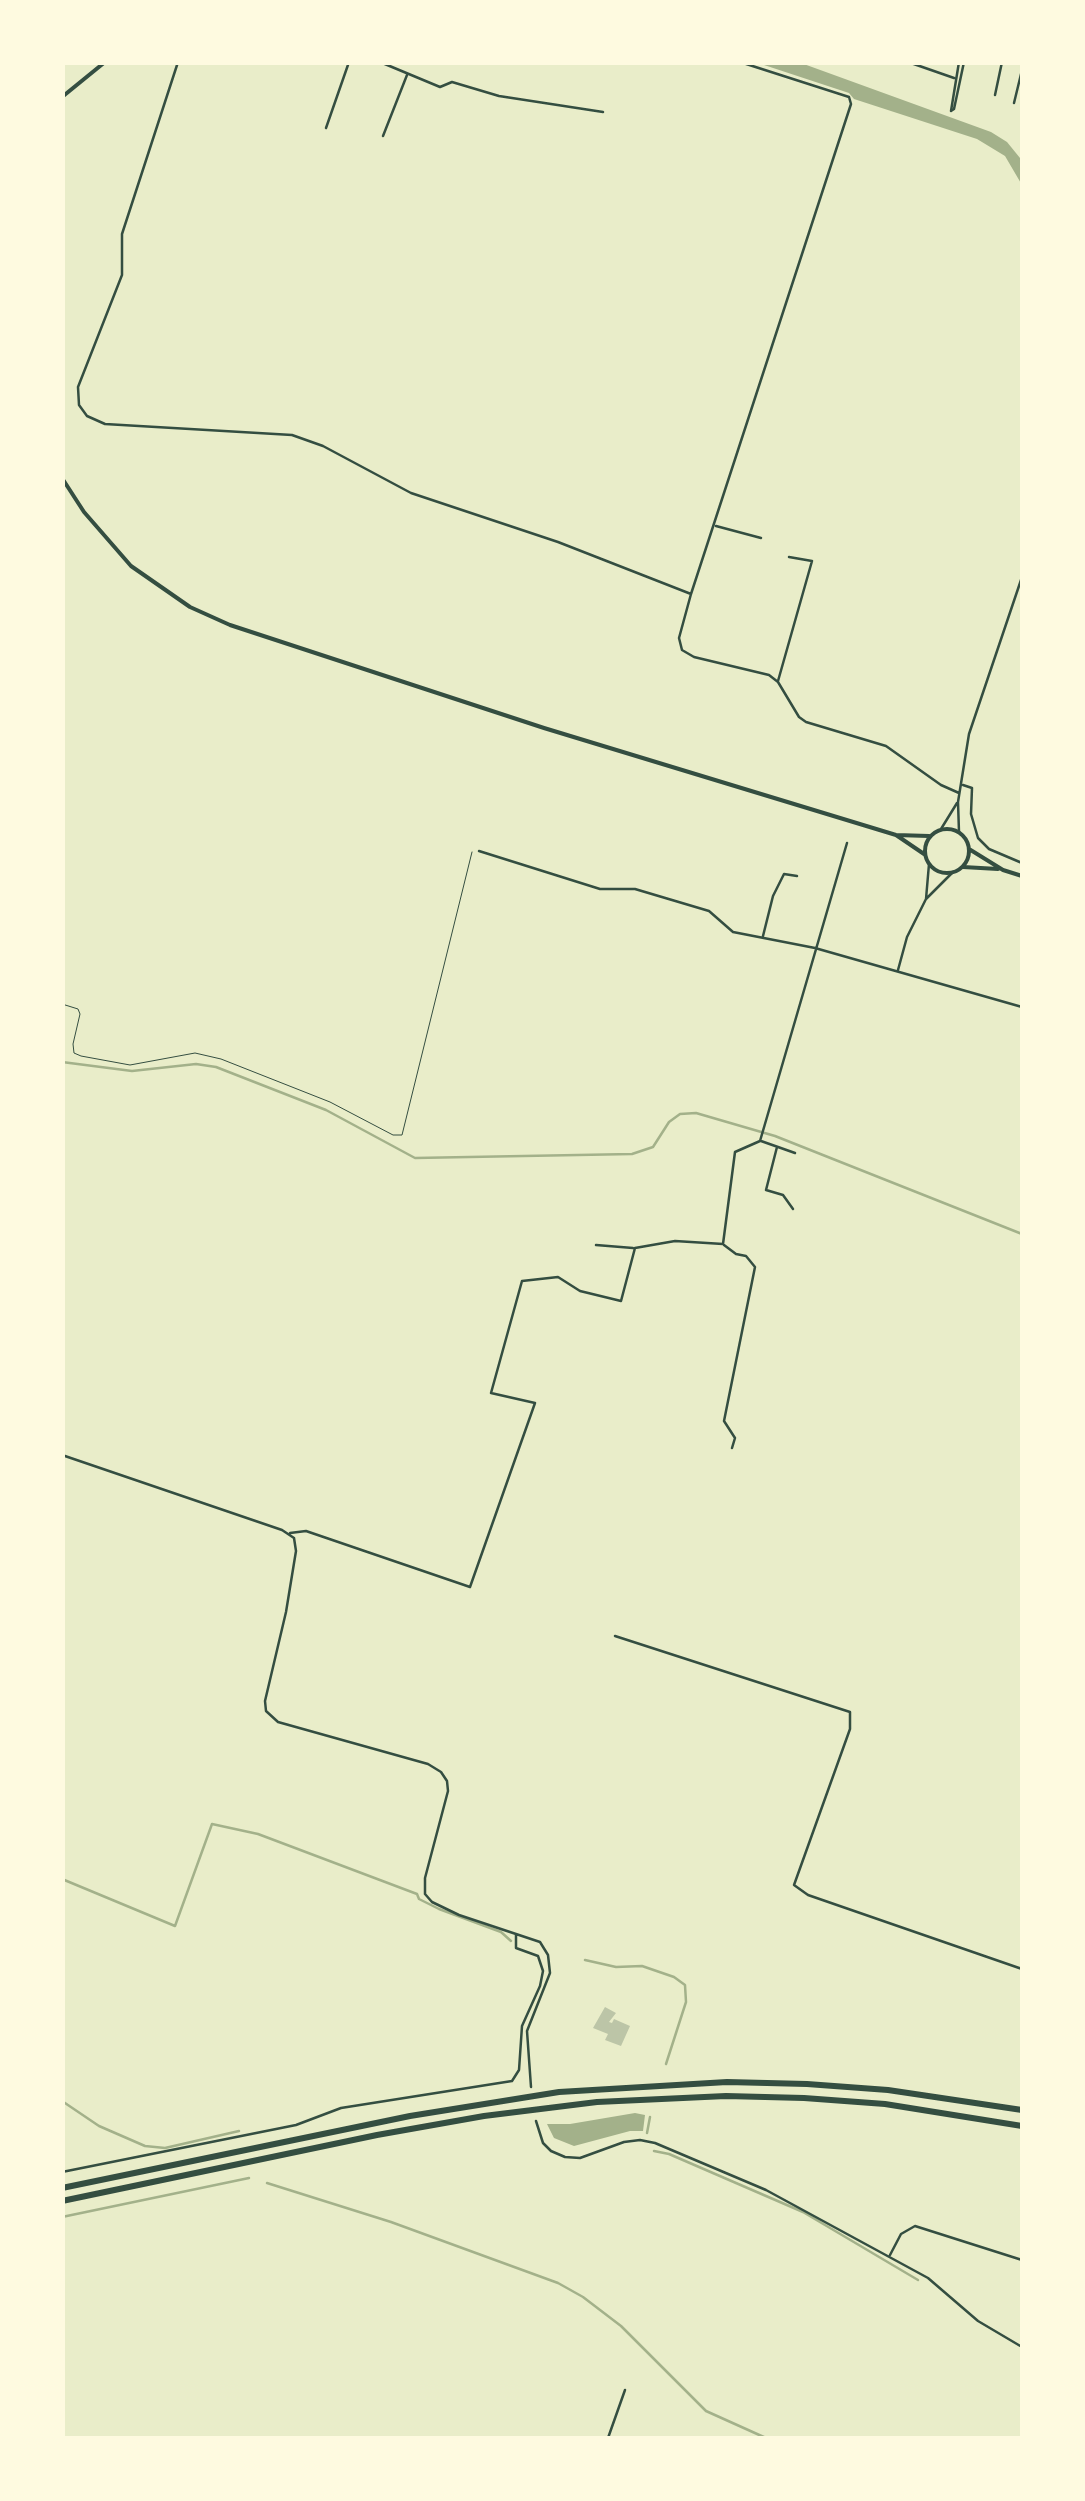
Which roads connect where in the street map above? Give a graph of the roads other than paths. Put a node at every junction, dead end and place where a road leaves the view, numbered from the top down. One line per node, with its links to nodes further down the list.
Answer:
1 (104, 62): 13 (main road)
2 (178, 62): 23 (street)
3 (349, 62): 16 (street)
4 (380, 62): 10 (street)
5 (740, 62): 19 (street)
6 (908, 62): 11 (street)
7 (961, 62): 11 (street); 11 (street)
8 (1002, 62): 12 (street)
9 (1022, 70): 14 (street)
10 (407, 74): 15 (street); 17 (street)
11 (955, 78)
12 (995, 95)
13 (62, 97)
14 (1014, 103)
15 (603, 112)
16 (326, 128)
17 (383, 136)
18 (62, 478): 30 (main road)
19 (714, 526): 20 (street); 23 (street)
20 (761, 538)
21 (789, 557): 24 (street)
22 (1022, 577): 25 (street)
23 (692, 594): 24 (street)
24 (778, 682): 26 (street)
25 (960, 784): 26 (street); 36 (street)
26 (959, 794): 27 (street)
27 (958, 802): 28 (street); 29 (street)
28 (942, 828): 29 (main road); 31 (main road)
29 (959, 832): 33 (main road)
30 (896, 834): 31 (main road); 35 (main road)
31 (929, 836): 35 (main road)
32 (847, 843): 45 (street)
33 (969, 849): 38 (main road); 39 (main road)
34 (479, 852): 44 (street)
35 (924, 854): 37 (main road)
36 (1022, 863)
37 (929, 864): 40 (main road); 43 (street)
38 (962, 867): 39 (main road); 40 (main road)
39 (1003, 870): 42 (main road)
40 (952, 872): 43 (street)
41 (797, 876): 44 (street)
42 (1022, 876)
43 (926, 899): 46 (street)
44 (762, 937): 45 (street)
45 (815, 948): 46 (street); 48 (street)
46 (897, 972): 47 (street)
47 (1022, 1007)
48 (760, 1139): 49 (street); 52 (street)
49 (777, 1148): 50 (street); 51 (street)
50 (795, 1153)
51 (794, 1208)
52 (723, 1244): 54 (street); 55 (street)
53 (596, 1246): 54 (street)
54 (635, 1248): 57 (street)
55 (732, 1448)
56 (62, 1455): 57 (street)
57 (290, 1533): 59 (street)
58 (615, 1636): 60 (street)
59 (516, 1934): 61 (street); 65 (street)
60 (1022, 1969)
61 (531, 2087)
62 (1022, 2110): 66 (highway)
63 (536, 2121): 68 (street)
64 (1022, 2126): 67 (highway)
65 (62, 2172)
66 (62, 2188)
67 (62, 2201)
68 (888, 2258): 69 (street); 70 (street)
69 (1022, 2260)
70 (1022, 2346)
71 (625, 2390): 72 (street)
72 (608, 2438)

